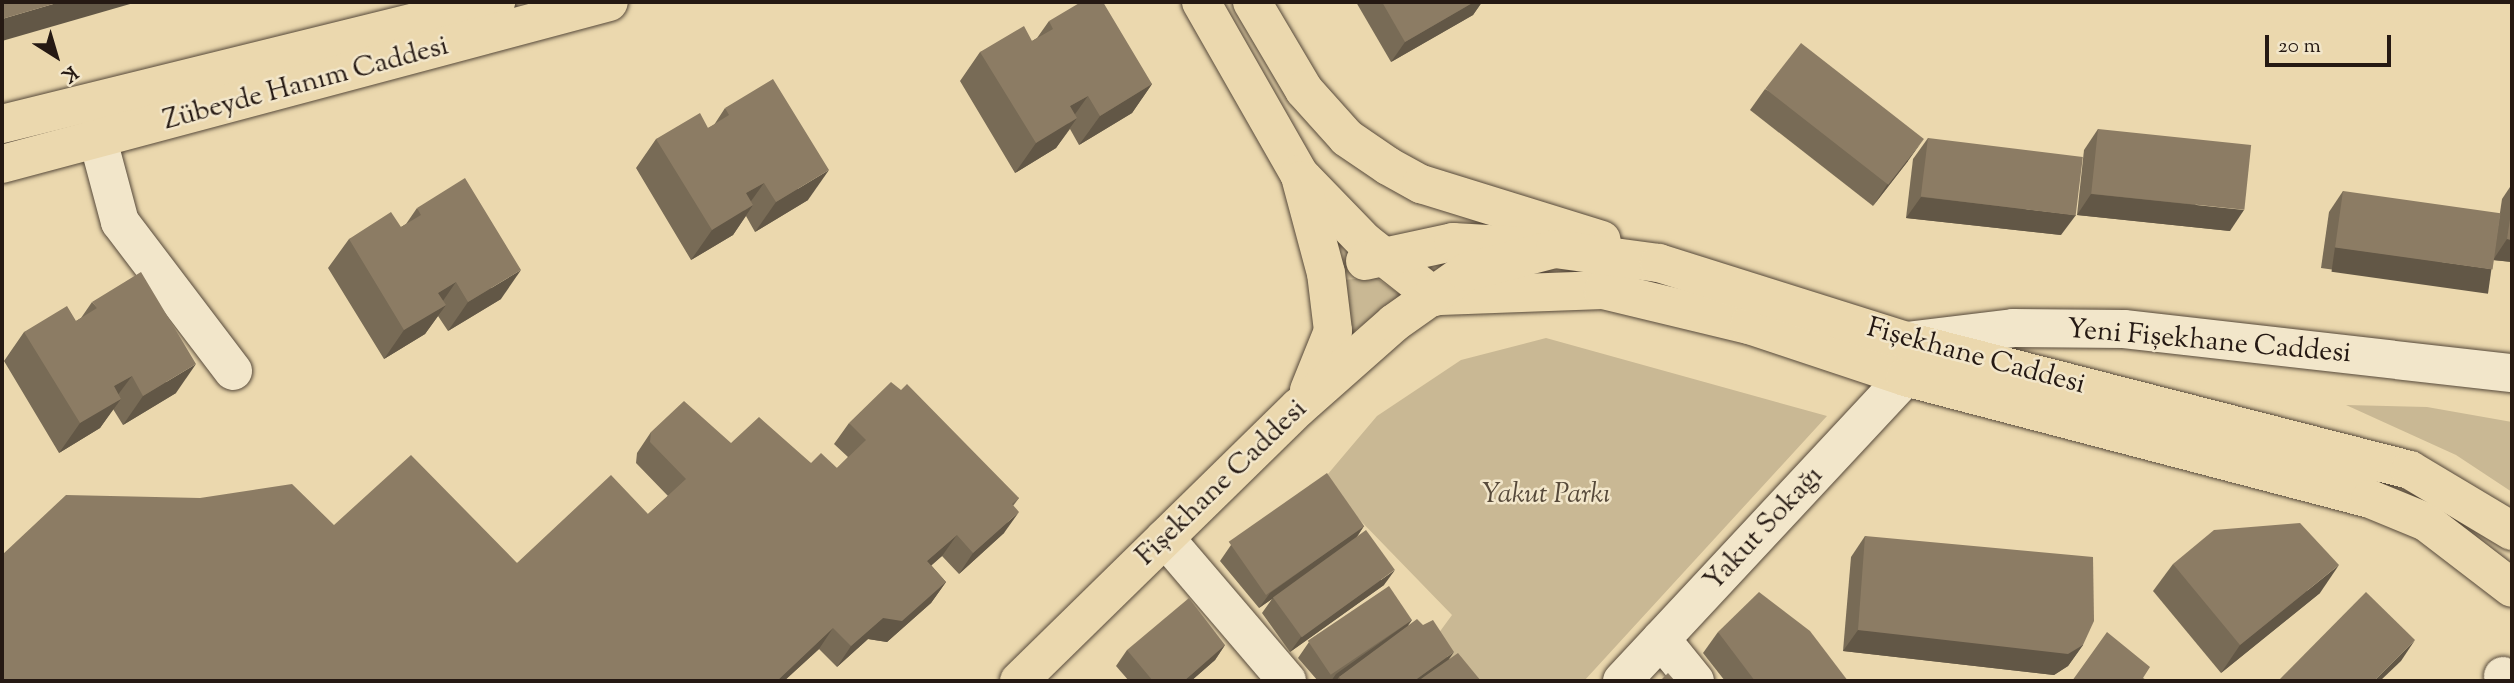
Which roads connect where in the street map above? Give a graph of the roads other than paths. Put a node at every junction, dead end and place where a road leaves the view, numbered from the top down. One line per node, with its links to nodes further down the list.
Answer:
1 (496, 2): 5 (main road, Zübeyde Hanım Caddesi)
2 (609, 2): 6 (main road, Zübeyde Hanım Caddesi)
3 (1201, 2): 8 (main road)
4 (1252, 2): 11 (main road)
5 (2, 124)
6 (98, 140): 7 (main road, Zübeyde Hanım Caddesi); 15 (street)
7 (2, 164)
8 (1299, 174): 10 (main road); 12 (main road)
9 (1555, 249): 10 (main road); 11 (main road, Fişekhane Caddesi); 13 (main road, Fişekhane Caddesi)
10 (1381, 257): 12 (main road); 13 (main road)
11 (1659, 263): 14 (main road, Fişekhane Caddesi)
12 (1326, 273): 17 (main road)
13 (1435, 297): 14 (main road, Fişekhane Caddesi); 17 (main road, Fişekhane Caddesi)
14 (1906, 359): 16 (street, Yeni Fişekhane Caddesi); 18 (main road, Fişekhane Caddesi); 20 (main road, Fişekhane Caddesi); 21 (street, Yakut Sokağı)
15 (233, 371)
16 (2512, 373)
17 (1298, 408): 19 (main road, Fişekhane Caddesi)
18 (2512, 531)
19 (1165, 538): 22 (main road, Fişekhane Caddesi); 23 (street)
20 (2512, 588)
21 (1661, 639): 24 (street, Yakut Sokağı); 25 (street)
22 (1019, 681)
23 (1287, 681)
24 (1622, 681)
25 (1695, 681)

